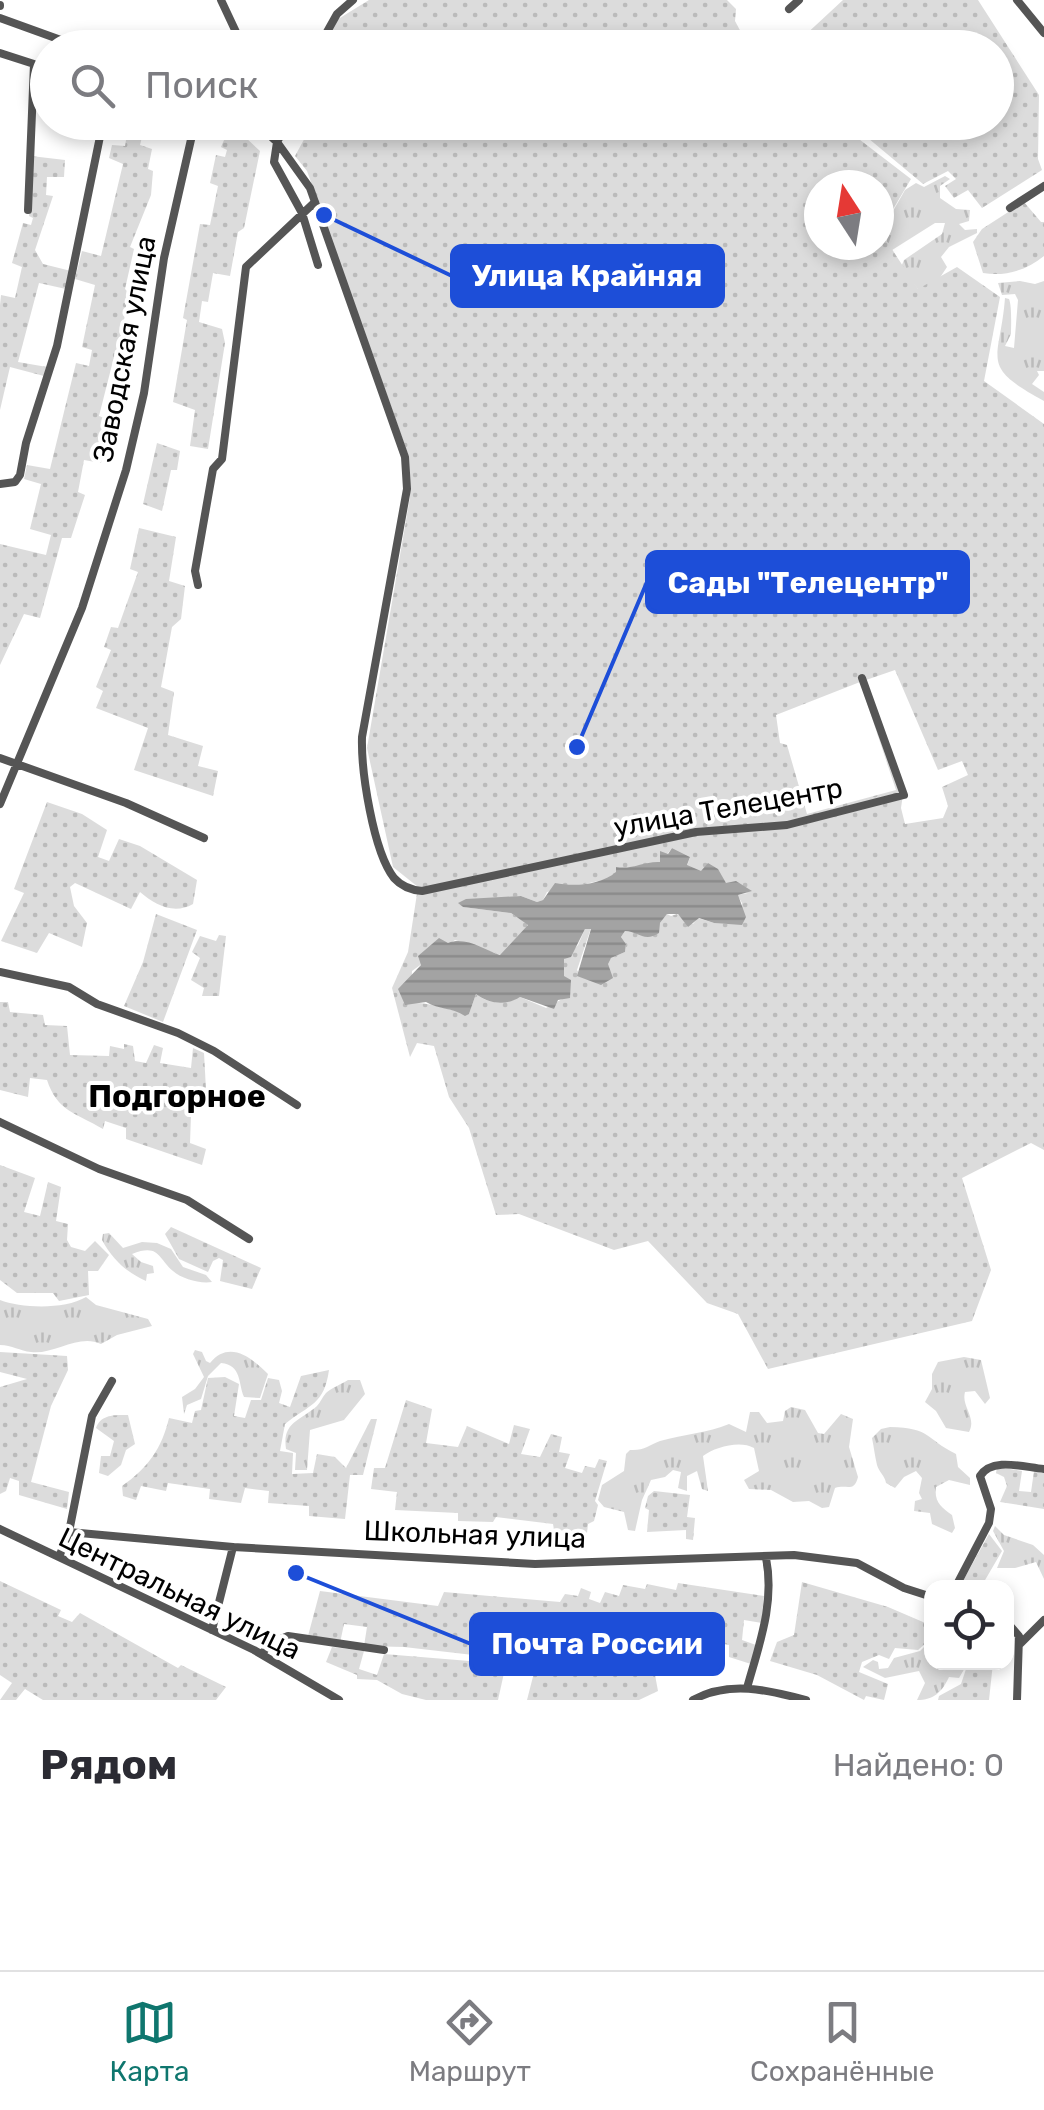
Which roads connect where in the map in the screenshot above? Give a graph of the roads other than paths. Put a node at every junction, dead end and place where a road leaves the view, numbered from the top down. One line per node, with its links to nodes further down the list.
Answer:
1 (221, 0): 8 (street)
2 (354, 0): 9 (street)
3 (799, 0): 5 (street)
4 (1017, 0): 10 (street)
5 (789, 9)
6 (0, 18): 7 (street)
7 (34, 30)
8 (235, 30)
9 (328, 30)
10 (1044, 33)
11 (0, 54): 12 (street)
12 (30, 63)
13 (31, 140): 20 (street)
14 (99, 140): 23 (street)
15 (191, 140): 27 (street, Заводская улица)
16 (276, 142): 18 (street); 21 (street)
17 (1044, 186): 19 (street)
18 (316, 202): 21 (street); 25 (street, улица Телецентр)
19 (1010, 208)
20 (28, 210)
21 (302, 213): 22 (street); 24 (street)
22 (318, 265)
23 (0, 484)
24 (198, 586)
25 (862, 678)
26 (0, 758): 27 (street)
27 (15, 764): 28 (street, Заводская улица); 29 (street)
28 (0, 804)
29 (204, 838)
30 (0, 972): 31 (street)
31 (297, 1105)
32 (0, 1122): 33 (street)
33 (249, 1239)
34 (112, 1381): 37 (street)
35 (1044, 1469): 41 (street)
36 (0, 1529): 39 (street, Центральная улица)
37 (69, 1532): 38 (street, Школьная улица); 39 (street)
38 (233, 1547): 40 (street, Школьная улица); 44 (street)
39 (59, 1558): 44 (street, Центральная улица)
40 (766, 1558): 42 (street, Школьная улица); 49 (street)
41 (959, 1580)
42 (924, 1594)
43 (1044, 1620): 46 (street)
44 (212, 1630): 48 (street, Центральная улица)
45 (1014, 1634): 46 (street)
46 (1019, 1641): 53 (street)
47 (384, 1650): 48 (street)
48 (262, 1654): 50 (street, Центральная улица)
49 (748, 1688): 51 (street); 52 (street)
50 (339, 1700)
51 (693, 1700)
52 (806, 1700)
53 (1017, 1700)

